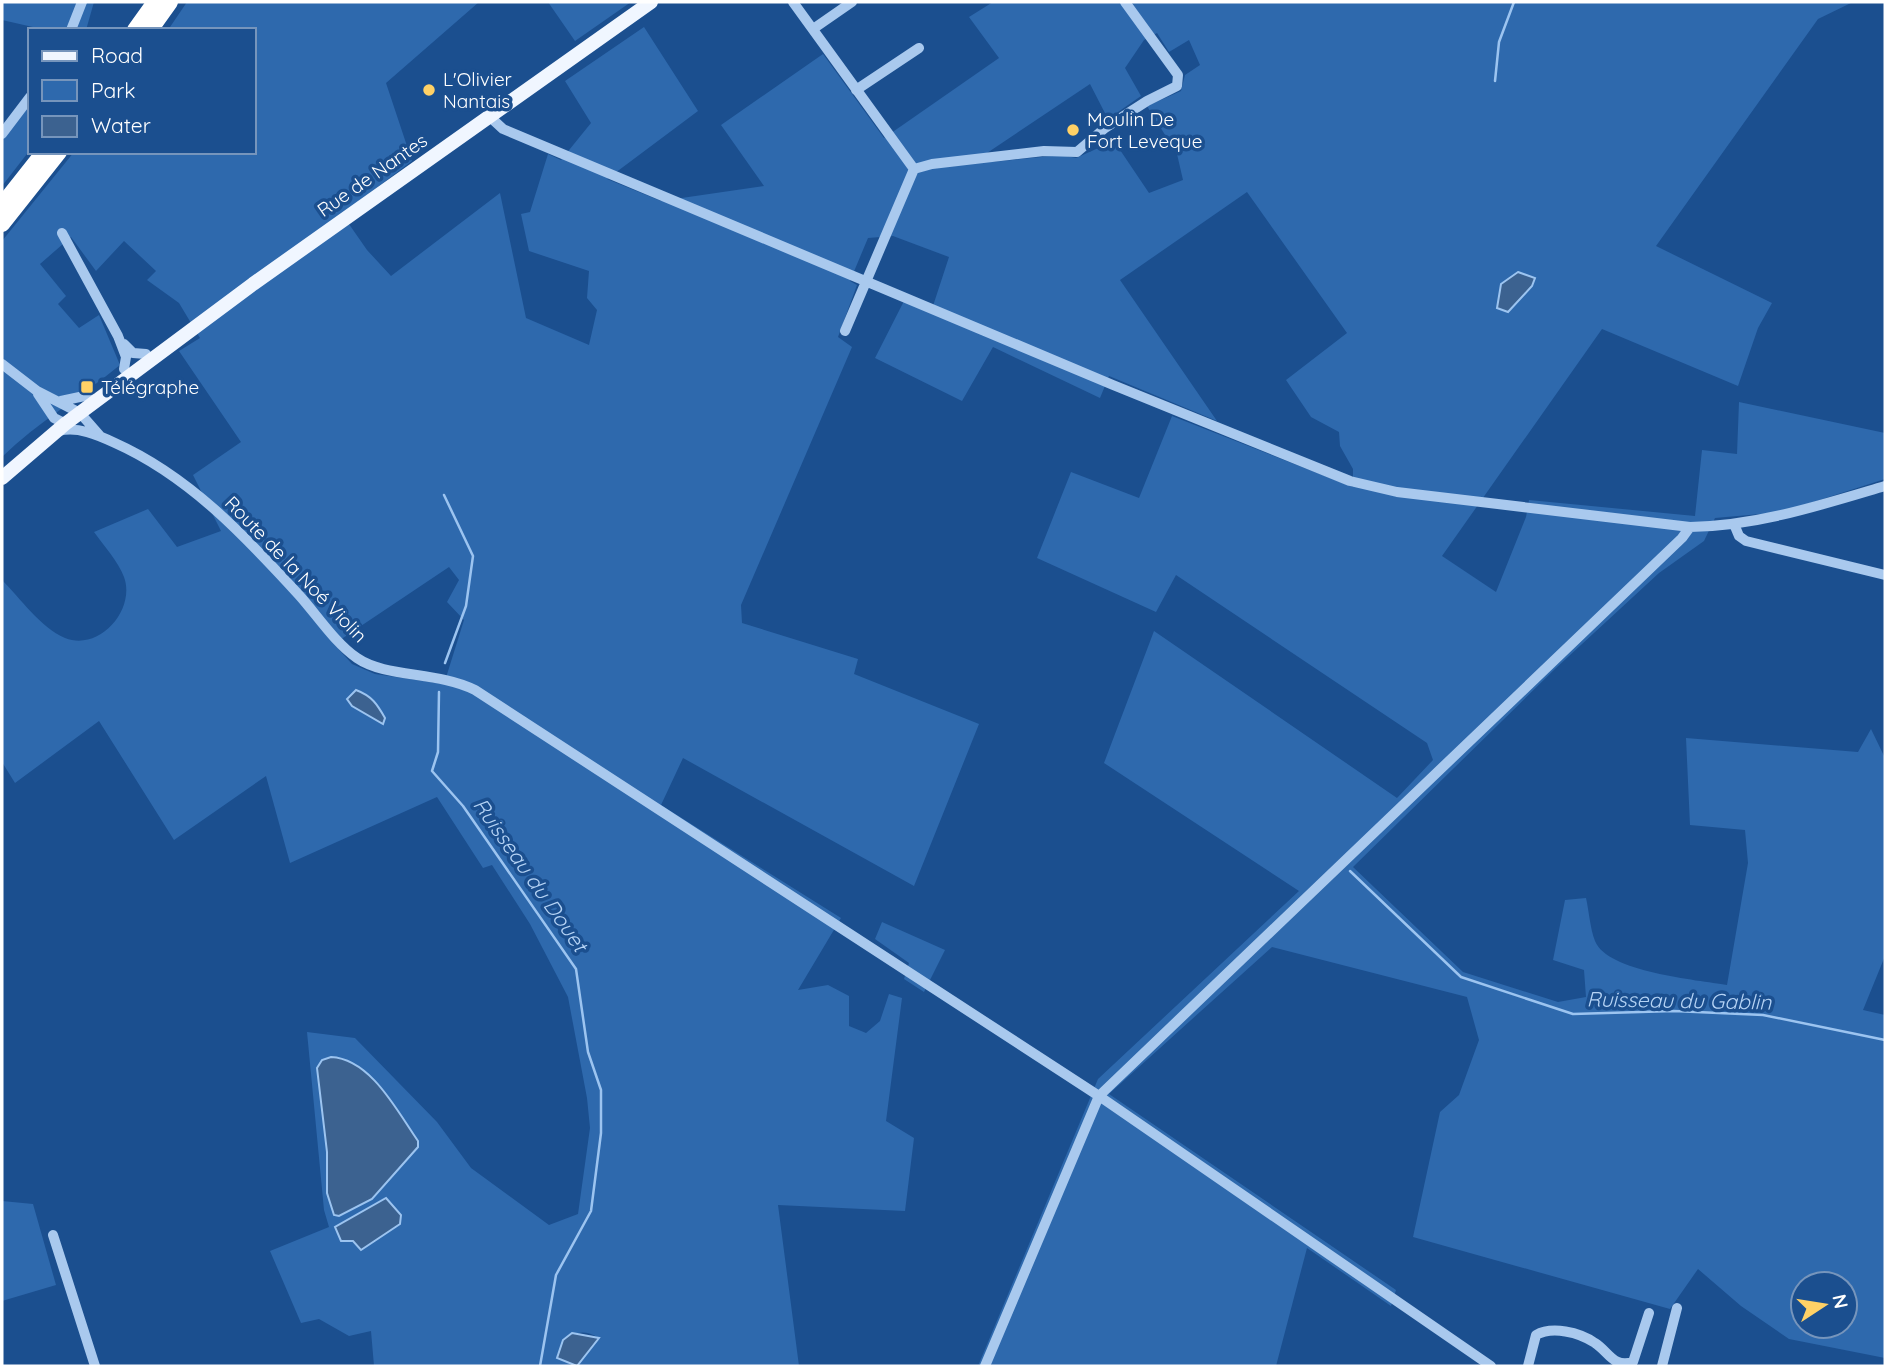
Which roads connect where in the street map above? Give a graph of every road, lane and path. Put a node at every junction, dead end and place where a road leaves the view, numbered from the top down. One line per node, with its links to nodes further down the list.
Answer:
1 (82, 2): 8 (street)
2 (155, 2): 9 (highway)
3 (170, 2): 10 (highway)
4 (651, 2): 15 (main road, Rue de Nantes)
5 (793, 2): 11 (street)
6 (852, 2): 11 (street)
7 (1125, 2): 19 (street)
8 (72, 28)
9 (136, 28)
10 (151, 28)
11 (813, 29): 13 (street)
12 (919, 48): 13 (street)
13 (856, 90): 19 (street)
14 (28, 99): 16 (street)
15 (489, 116): 23 (street); 25 (main road, Rue de Nantes)
16 (3, 129)
17 (42, 154): 20 (highway)
18 (57, 154): 21 (highway)
19 (914, 169): 23 (street)
20 (2, 205)
21 (2, 224)
22 (62, 233): 25 (street)
23 (866, 282): 24 (street); 35 (street)
24 (845, 331)
25 (133, 361): 27 (main road, Rue de Nantes); 27 (main road, Rue de Nantes); 29 (main road)
26 (2, 364): 28 (street)
27 (94, 399): 28 (street); 29 (main road, Rue de Nantes); 30 (street)
28 (48, 401): 29 (street); 29 (street)
29 (64, 419): 30 (street); 30 (street, Route de la Noé Violin); 31 (main road); 32 (main road, Rue de Nantes)
30 (89, 429): 37 (street, Route de la Noé Violin)
31 (2, 468)
32 (2, 478)
33 (1885, 486): 34 (street)
34 (1734, 524): 35 (street); 36 (street)
35 (1690, 527): 37 (street)
36 (1885, 575)
37 (1099, 1096): 42 (street); 43 (street, Route de la Noé Violin)
38 (53, 1236): 41 (street)
39 (1677, 1308): 45 (street)
40 (1649, 1313): 44 (street)
41 (95, 1366)
42 (985, 1366)
43 (1491, 1366)
44 (1528, 1366)
45 (1662, 1366)

